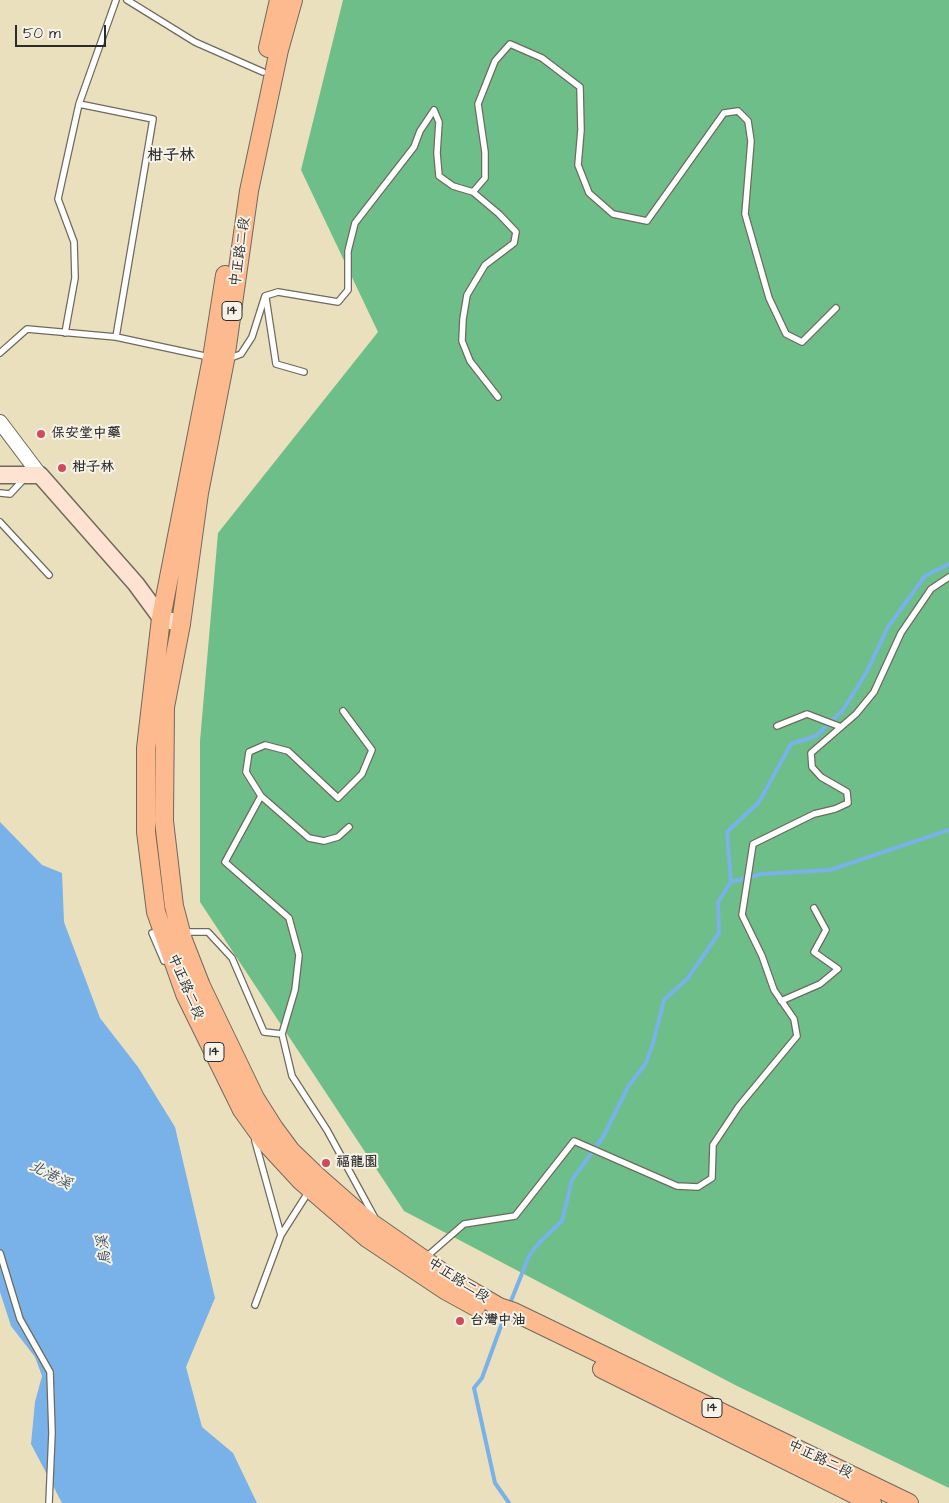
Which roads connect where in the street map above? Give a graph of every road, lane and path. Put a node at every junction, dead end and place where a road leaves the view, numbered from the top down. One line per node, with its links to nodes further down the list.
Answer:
1 (116, 0): 6 (lane)
2 (127, 0): 5 (lane)
3 (278, 0): 5 (main road, 中正路二段 / 14)
4 (293, 0): 13 (main road, 中正路二段 / 14)
5 (263, 72): 13 (main road, 中正路二段 / 14)
6 (79, 104): 10 (lane); 11 (lane)
7 (473, 192): 8 (lane); 9 (lane); 15 (lane)
8 (265, 296): 13 (lane); 14 (lane)
9 (836, 308)
10 (65, 333): 11 (lane); 12 (lane)
11 (116, 337): 13 (lane)
12 (0, 353)
13 (218, 359): 23 (main road, 中正路二段 / 14); 24 (main road, 中正路二段 / 14)
14 (304, 372)
15 (498, 397)
16 (0, 422): 18 (street)
17 (0, 475): 18 (main road)
18 (34, 475): 19 (lane); 23 (main road)
19 (0, 493)
20 (0, 522): 21 (lane)
21 (49, 574)
22 (949, 577): 27 (lane)
23 (161, 618): 24 (main road); 32 (main road, 中正路二段 / 14)
24 (181, 624): 31 (main road, 中正路二段 / 14)
25 (343, 711): 28 (lane)
26 (777, 726): 27 (lane)
27 (839, 727): 33 (lane)
28 (261, 796): 29 (lane); 34 (lane)
29 (349, 827)
30 (814, 908): 33 (lane)
31 (181, 932): 34 (lane); 36 (main road, 中正路二段 / 14)
32 (163, 933): 35 (main road, 中正路二段 / 14); 37 (lane)
33 (781, 1001): 39 (lane)
34 (282, 1034): 36 (lane)
35 (310, 1189): 37 (lane); 41 (main road, 中正路二段 / 14)
36 (382, 1230): 39 (main road, 中正路二段 / 14)
37 (281, 1235): 40 (lane)
38 (0, 1253): 42 (lane)
39 (423, 1259): 41 (main road, 中正路二段 / 14)
40 (255, 1305)
41 (505, 1315): 43 (main road, 中正路二段 / 14); 44 (main road, 中正路二段 / 14)
42 (49, 1503)
43 (872, 1503)
44 (909, 1503)

